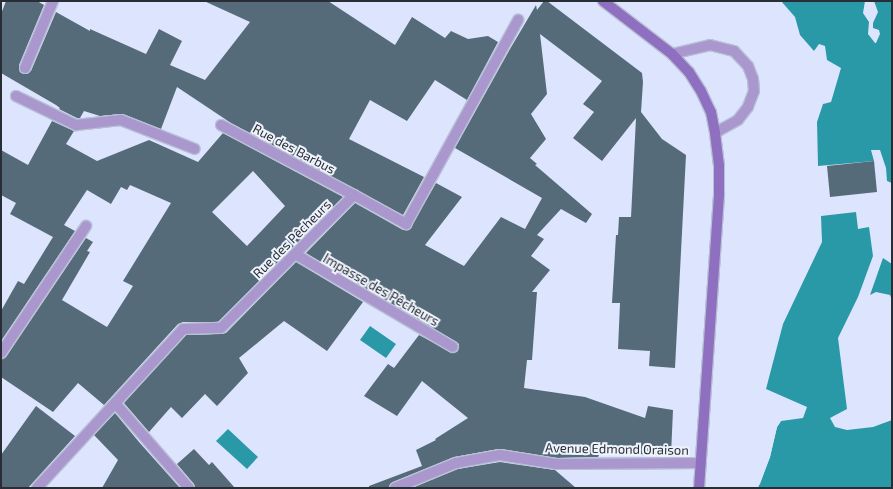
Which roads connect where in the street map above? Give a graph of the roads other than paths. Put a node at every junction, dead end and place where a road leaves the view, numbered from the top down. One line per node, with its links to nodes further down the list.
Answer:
1 (53, 1): 5 (street)
2 (603, 1): 4 (main road)
3 (518, 20): 10 (street)
4 (672, 54): 8 (main road); 8 (street)
5 (24, 68)
6 (16, 96): 9 (street)
7 (221, 125): 10 (street, Rue des Barbus)
8 (715, 133): 16 (main road)
9 (195, 150)
10 (354, 195): 12 (street, Rue des Pêcheurs)
11 (86, 226): 14 (street)
12 (295, 254): 13 (street, Impasse des Pêcheurs); 15 (street, Rue des Pêcheurs)
13 (453, 347)
14 (1, 353)
15 (115, 403): 17 (street, Rue des Pêcheurs); 18 (street)
16 (701, 463): 19 (street, Avenue Edmond Oraison); 20 (main road)
17 (37, 488)
18 (189, 488)
19 (395, 488)
20 (699, 488)

